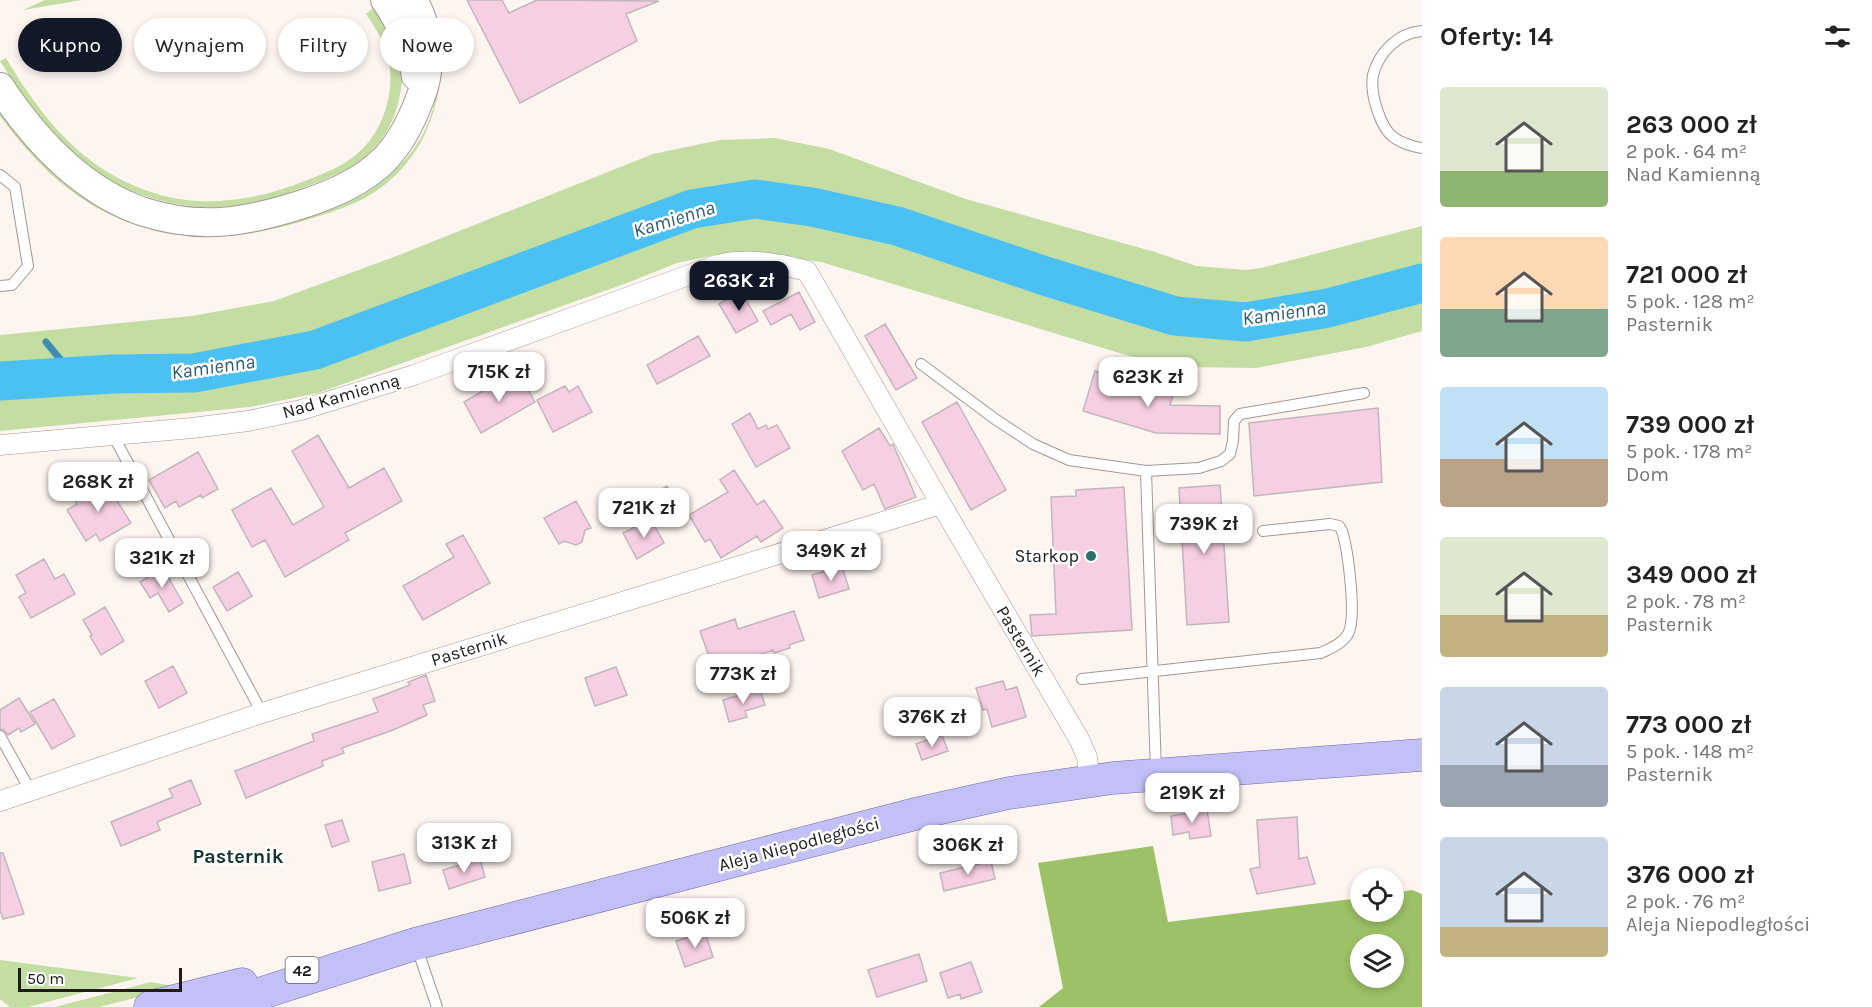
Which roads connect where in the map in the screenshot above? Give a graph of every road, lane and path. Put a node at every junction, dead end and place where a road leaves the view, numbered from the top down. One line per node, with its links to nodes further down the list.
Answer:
1 (385, 0): 5 (street)
2 (413, 0): 5 (street)
3 (1422, 30): 6 (lane)
4 (0, 87): 5 (street)
5 (416, 108)
6 (1422, 148)
7 (0, 175): 9 (lane)
8 (807, 271): 12 (street, Nad Kamienną); 15 (street, Pasternik)
9 (0, 286)
10 (921, 364): 14 (lane)
11 (1364, 393): 14 (lane)
12 (114, 437): 13 (street, Nad Kamienną); 19 (lane)
13 (0, 445)
14 (1146, 471): 17 (lane)
15 (940, 504): 19 (street, Pasternik); 23 (street, Pasternik)
16 (1263, 531): 17 (lane)
17 (1153, 671): 18 (lane); 22 (lane)
18 (1082, 679)
19 (262, 713): 24 (street, Pasternik)
20 (0, 736): 24 (lane)
21 (1422, 755): 22 (main road, Aleja Niepodległości / 42)
22 (1156, 775): 23 (main road, Aleja Niepodległości / 42)
23 (1090, 781): 26 (main road, Aleja Niepodległości / 42)
24 (30, 789): 25 (street, Pasternik)
25 (0, 801)
26 (407, 946): 27 (main road, Aleja Niepodległości / 42); 28 (main road, Aleja Niepodległości / 42); 29 (lane)
27 (150, 1007)
28 (218, 1007)
29 (437, 1007)

